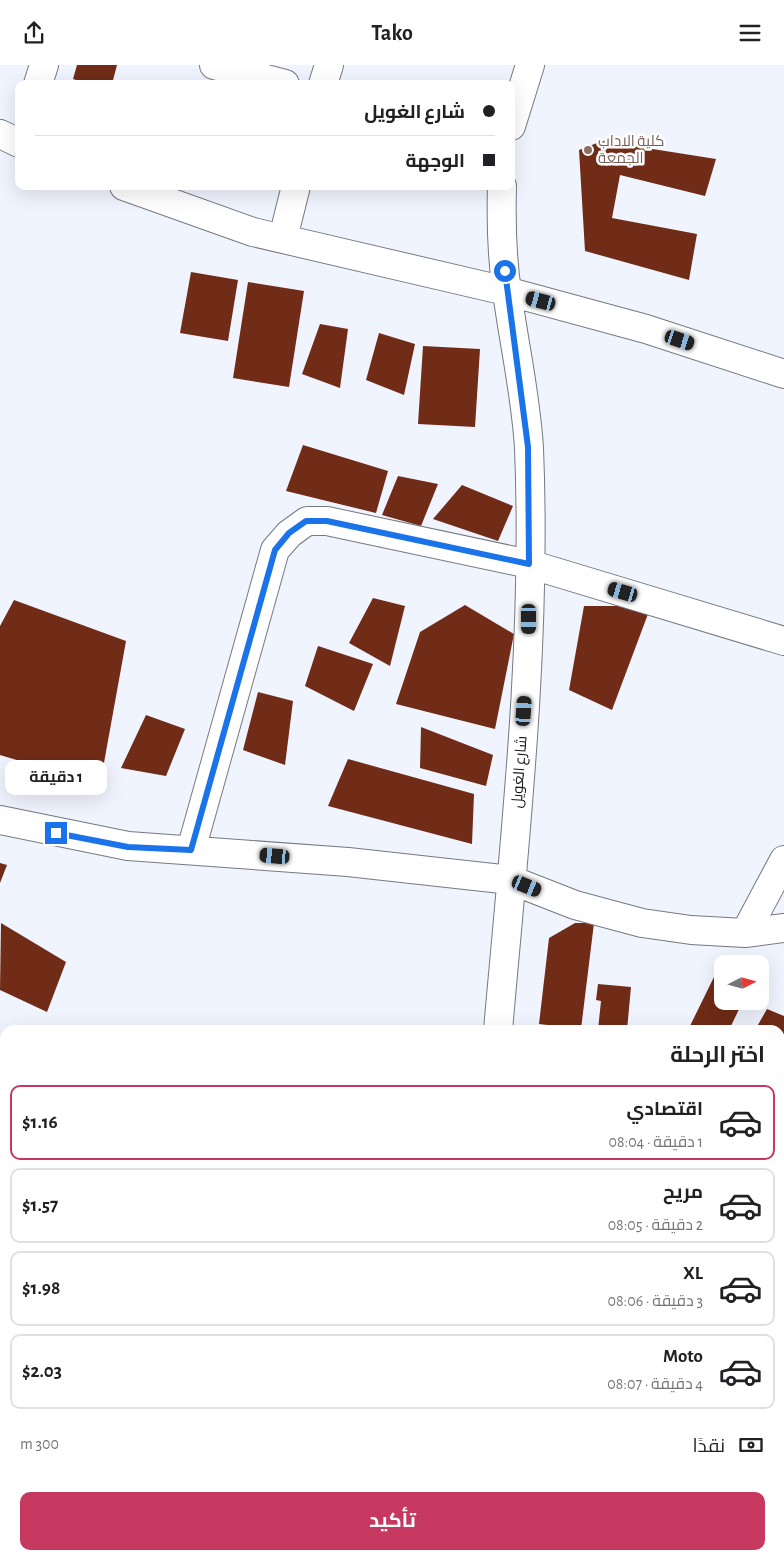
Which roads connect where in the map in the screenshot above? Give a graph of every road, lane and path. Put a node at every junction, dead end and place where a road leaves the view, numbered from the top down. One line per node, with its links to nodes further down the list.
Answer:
1 (44, 65): 5 (street)
2 (214, 65): 6 (street)
3 (329, 65): 7 (street)
4 (530, 65): 8 (street)
5 (39, 80)
6 (270, 80)
7 (324, 80)
8 (515, 113)
9 (135, 190): 12 (street)
10 (295, 190): 12 (street)
11 (502, 190): 13 (street, شارع الغويل)
12 (283, 239): 13 (street)
13 (506, 291): 14 (street); 15 (street, شارع الغويل)
14 (784, 374)
15 (529, 564): 16 (street); 18 (street); 20 (street, شارع الغويل)
16 (784, 641)
17 (0, 820): 18 (street)
18 (191, 850): 20 (street)
19 (784, 860): 22 (street)
20 (511, 879): 22 (street); 23 (street, شارع الغويل)
21 (784, 928): 22 (street)
22 (745, 933)
23 (498, 1025)

